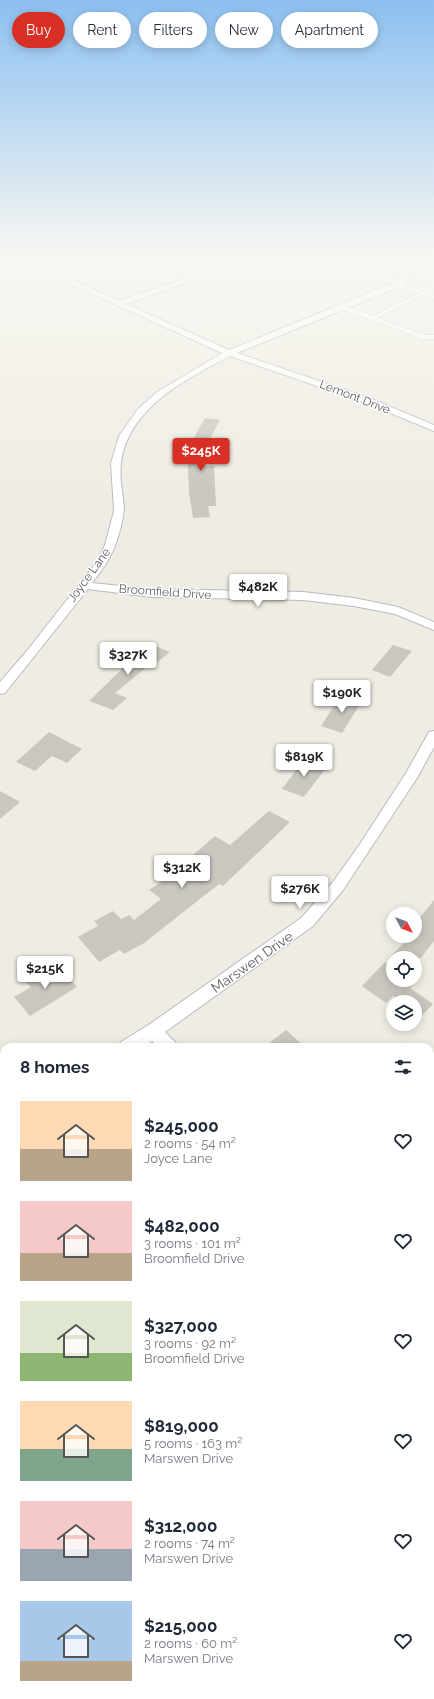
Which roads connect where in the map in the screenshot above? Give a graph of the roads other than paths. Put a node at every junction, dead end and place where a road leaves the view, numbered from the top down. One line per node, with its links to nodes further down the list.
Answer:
1 (188, 334): 5 (street, Lemont Drive)
2 (274, 334): 5 (street, Joyce Lane)
3 (417, 334): 4 (lane)
4 (433, 338)
5 (229, 353): 6 (street, Lemont Drive); 7 (street, Joyce Lane)
6 (434, 428)
7 (84, 585): 8 (street, Broomfield Drive); 9 (street, Joyce Lane)
8 (434, 626)
9 (0, 690)
10 (434, 735): 11 (street, Marswen Drive)
11 (153, 1031): 12 (street, Marswen Drive); 13 (street)
12 (134, 1043)
13 (165, 1043)

